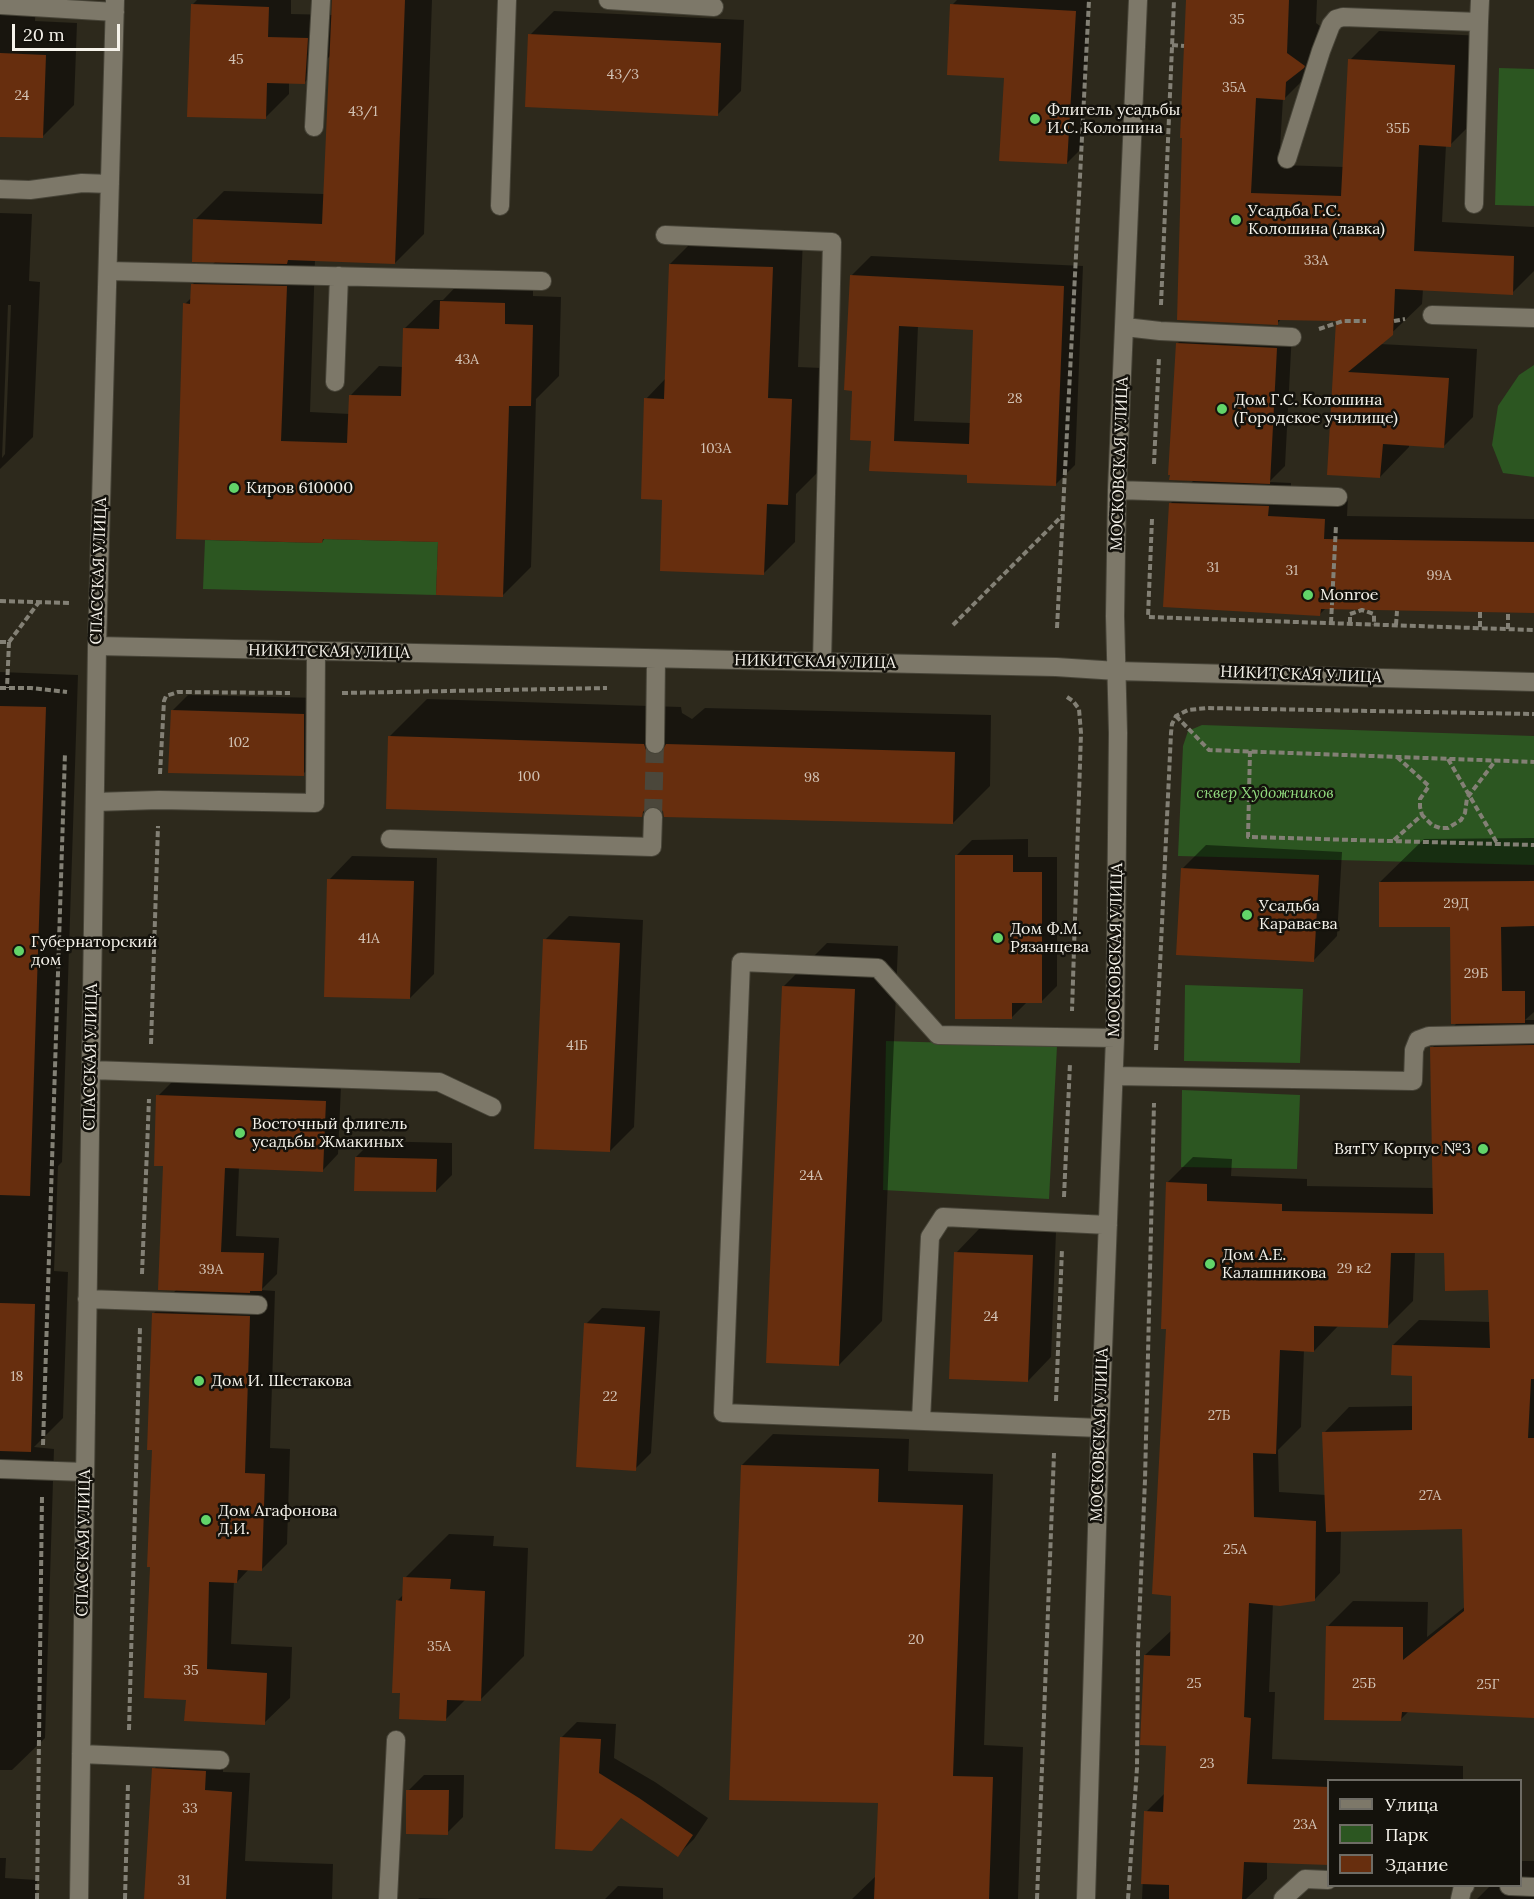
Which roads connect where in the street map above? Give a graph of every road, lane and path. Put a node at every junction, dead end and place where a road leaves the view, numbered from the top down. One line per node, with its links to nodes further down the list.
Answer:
1 (321, 0): 13 (street)
2 (507, 0): 18 (street)
3 (608, 0): 9 (street)
4 (1089, 0): 31 (path)
5 (1138, 0): 26 (street, МОСКОВСКАЯ УЛИЦА)
6 (1480, 0): 10 (street)
7 (0, 5): 8 (street)
8 (115, 6): 15 (street, СПАССКАЯ УЛИЦА)
9 (714, 7)
10 (1479, 22): 14 (street); 17 (street)
11 (1172, 45): 12 (path)
12 (1184, 46)
13 (314, 127)
14 (1287, 159)
15 (110, 184): 16 (street); 20 (street, СПАССКАЯ УЛИЦА)
16 (0, 189)
17 (1473, 204)
18 (500, 206)
19 (665, 235): 55 (street)
20 (108, 271): 21 (street); 52 (street, СПАССКАЯ УЛИЦА)
21 (339, 276): 22 (street); 28 (street)
22 (542, 281)
23 (1432, 315): 24 (street)
24 (1534, 318)
25 (1366, 321): 27 (path)
26 (1125, 327): 27 (street); 29 (street, МОСКОВСКАЯ УЛИЦА)
27 (1292, 337)
28 (335, 382)
29 (1117, 490): 30 (street); 56 (street, МОСКОВСКАЯ УЛИЦА)
30 (1338, 497): 41 (path)
31 (1062, 516): 43 (path); 46 (path)
32 (0, 601): 33 (path)
33 (39, 602): 37 (path); 51 (path)
34 (1396, 611): 45 (path)
35 (1480, 612): 47 (path)
36 (1508, 613): 48 (path)
37 (69, 614)
38 (1306, 615): 40 (path)
39 (1148, 617): 40 (path)
40 (1305, 622): 41 (path)
41 (1331, 623): 42 (path)
42 (1350, 623): 44 (path); 44 (path)
43 (953, 625)
44 (1374, 625): 45 (path)
45 (1396, 625): 47 (path)
46 (1057, 628)
47 (1480, 628): 48 (path)
48 (1508, 629): 49 (path)
49 (1534, 630)
50 (0, 642): 51 (path)
51 (9, 642): 60 (path)
52 (97, 646): 53 (street, НИКИТСКАЯ УЛИЦА); 75 (street, СПАССКАЯ УЛИЦА)
53 (316, 652): 54 (street, НИКИТСКАЯ УЛИЦА); 63 (street)
54 (656, 659): 55 (street, НИКИТСКАЯ УЛИЦА); 67 (street)
55 (822, 662): 56 (street, НИКИТСКАЯ УЛИЦА)
56 (1117, 671): 58 (street, НИКИТСКАЯ УЛИЦА); 84 (street, МОСКОВСКАЯ УЛИЦА)
57 (67, 681): 60 (path)
58 (1534, 682)
59 (0, 688): 60 (path)
60 (8, 688)
61 (609, 688): 63 (path)
62 (210, 692): 63 (path)
63 (315, 694): 75 (street)
64 (1065, 695): 83 (path)
65 (1534, 714): 66 (path)
66 (1176, 716): 69 (path); 87 (path)
67 (655, 744)
68 (65, 752): 97 (path)
69 (1250, 752): 70 (path); 79 (path)
70 (1397, 757): 71 (path); 76 (path)
71 (1448, 759): 72 (path); 74 (path)
72 (1497, 760): 73 (path); 74 (path)
73 (1534, 762)
74 (1469, 795): 76 (path); 80 (path)
75 (95, 801): 85 (street, СПАССКАЯ УЛИЦА)
76 (1422, 814): 79 (path)
77 (653, 817): 78 (street)
78 (390, 839)
79 (1393, 841): 80 (path)
80 (1497, 844): 81 (path)
81 (1534, 844)
82 (1534, 1034): 87 (street)
83 (1071, 1037): 84 (street); 89 (path); 93 (street)
84 (1115, 1038): 86 (street, МОСКОВСКАЯ УЛИЦА)
85 (91, 1070): 88 (street); 91 (street, СПАССКАЯ УЛИЦА)
86 (1114, 1076): 87 (street); 90 (street, МОСКОВСКАЯ УЛИЦА)
87 (1155, 1076): 108 (path)
88 (492, 1107)
89 (1063, 1224): 90 (street); 93 (street); 94 (path)
90 (1108, 1225): 95 (street, МОСКОВСКАЯ УЛИЦА)
91 (87, 1299): 92 (street); 98 (street, СПАССКАЯ УЛИЦА)
92 (258, 1305)
93 (921, 1420): 94 (street)
94 (1056, 1425): 95 (street); 106 (path)
95 (1100, 1428): 107 (street, МОСКОВСКАЯ УЛИЦА)
96 (0, 1468): 97 (street)
97 (43, 1470): 98 (street); 103 (path)
98 (85, 1472): 100 (street, СПАССКАЯ УЛИЦА)
99 (396, 1740): 105 (street)
100 (81, 1754): 101 (street); 104 (street, СПАССКАЯ УЛИЦА)
101 (220, 1760)
102 (1327, 1881): 109 (street)
103 (38, 1899)
104 (79, 1899)
105 (388, 1899)
106 (1037, 1899)
107 (1086, 1899)
108 (1128, 1899)
109 (1283, 1899)

